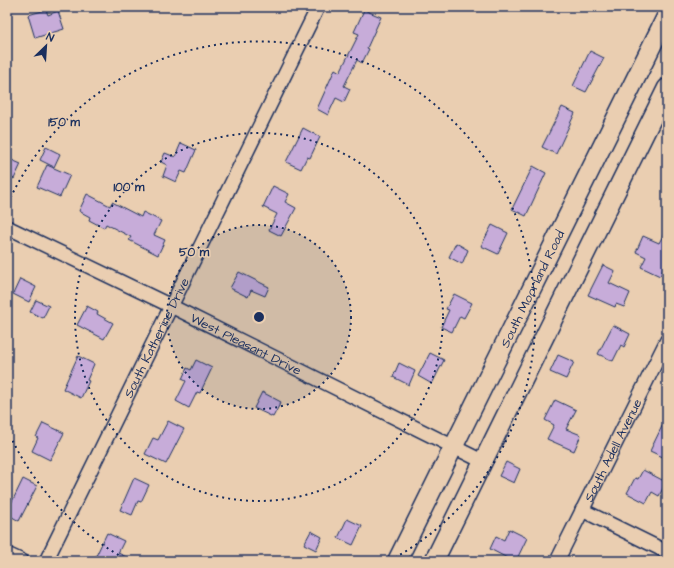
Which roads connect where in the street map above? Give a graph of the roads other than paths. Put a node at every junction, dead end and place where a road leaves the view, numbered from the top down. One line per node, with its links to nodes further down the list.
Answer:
1 (318, 7): 5 (street, South Katherine Drive)
2 (667, 16): 7 (main road, South Moorland Road)
3 (667, 88): 8 (main road)
4 (7, 227): 5 (street, West Pleasant Drive)
5 (171, 306): 7 (street, West Pleasant Drive); 13 (street, South Katherine Drive)
6 (667, 340): 9 (street, South Adell Avenue)
7 (454, 447): 8 (street, West Pleasant Drive); 14 (main road, South Moorland Road)
8 (484, 462): 15 (main road)
9 (582, 510): 10 (street); 16 (street, South Adell Avenue)
10 (667, 552)
11 (7, 554): 12 (street)
12 (22, 561)
13 (46, 561)
14 (397, 561)
15 (434, 561)
16 (557, 561)

